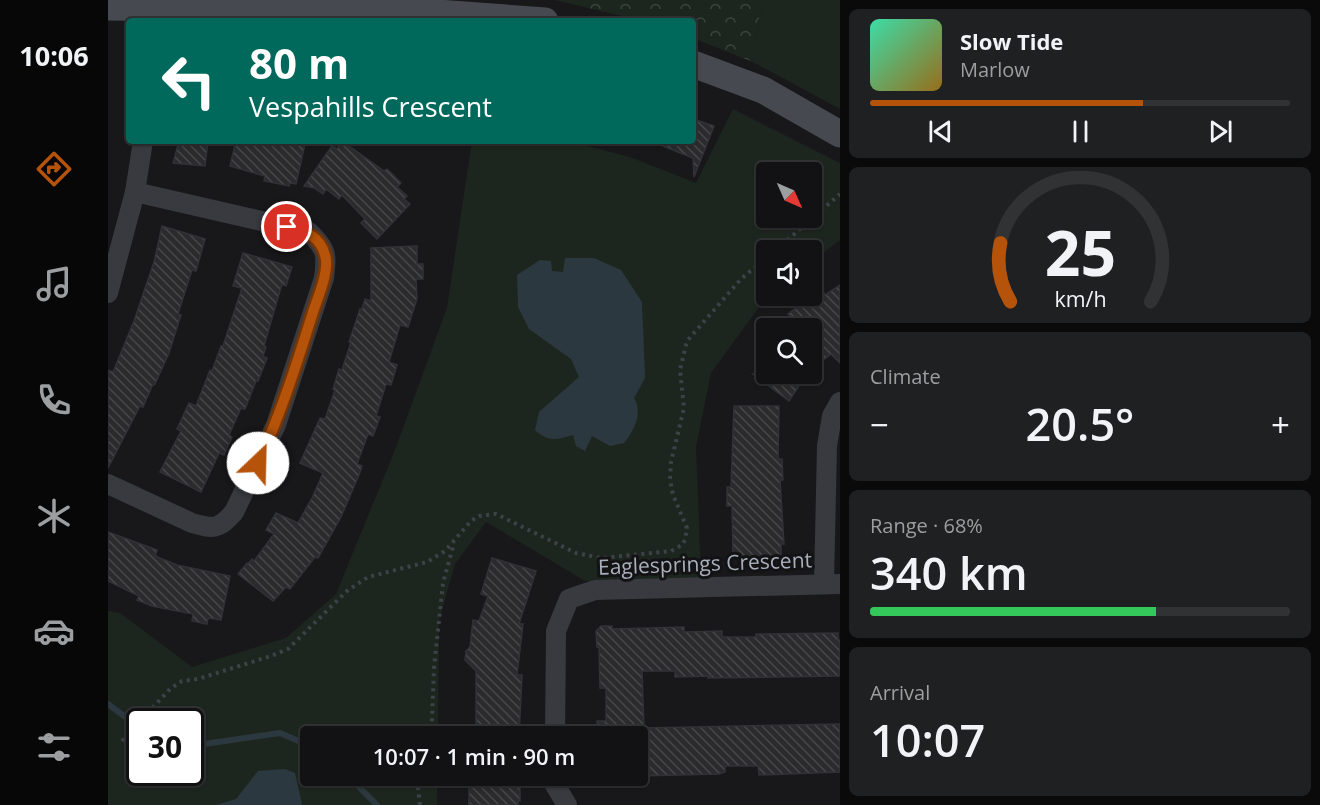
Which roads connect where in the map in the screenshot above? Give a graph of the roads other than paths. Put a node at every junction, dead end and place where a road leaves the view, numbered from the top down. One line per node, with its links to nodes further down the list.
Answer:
1 (359, 4): 3 (street); 4 (street)
2 (108, 7): 3 (street)
3 (150, 14)
4 (512, 18)
5 (696, 65): 6 (street)
6 (840, 134)
7 (143, 144): 8 (street)
8 (135, 192): 9 (street); 11 (street)
9 (108, 293)
10 (840, 402): 12 (street)
11 (108, 484)
12 (832, 584): 13 (street, Eaglesprings Crescent)
13 (555, 726)
14 (556, 786): 15 (street)
15 (567, 805)

